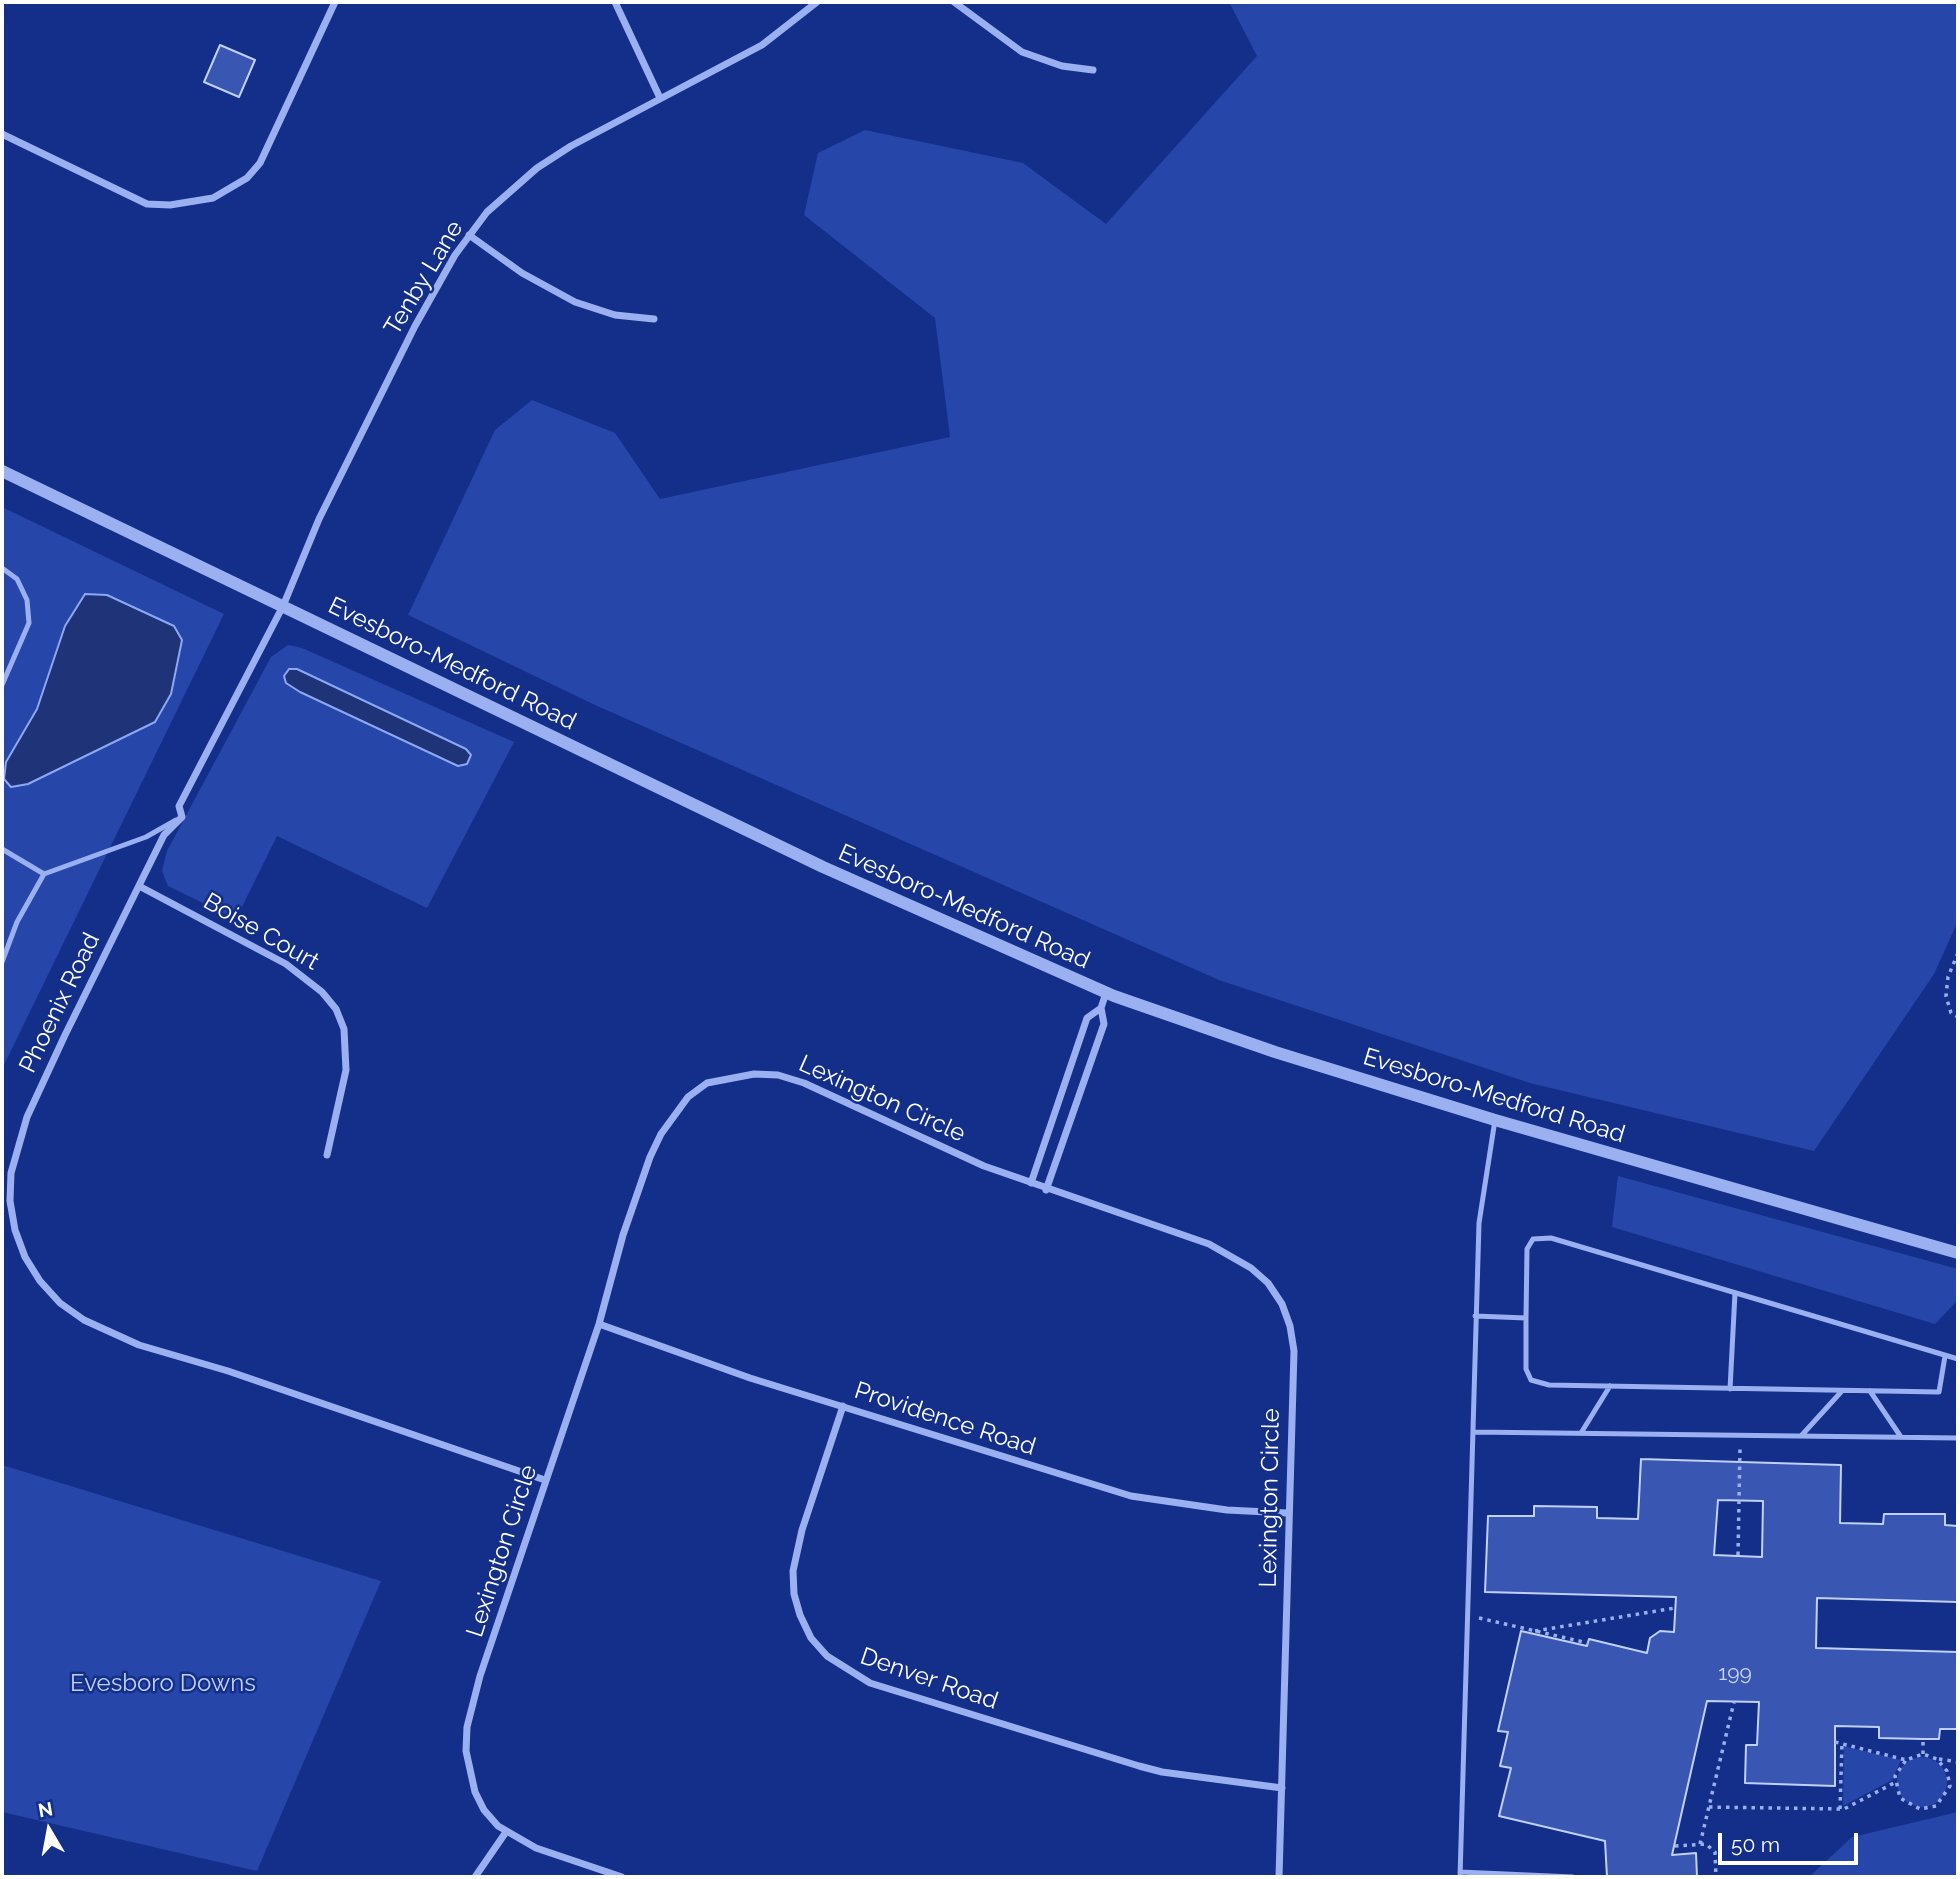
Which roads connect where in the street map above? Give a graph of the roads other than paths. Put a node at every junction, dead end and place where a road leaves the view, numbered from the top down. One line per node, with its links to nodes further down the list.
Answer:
1 (335, 2): 7 (street)
2 (615, 2): 6 (street)
3 (817, 2): 6 (street, Tenby Lane)
4 (954, 2): 5 (street)
5 (1093, 70)
6 (660, 98): 8 (street, Tenby Lane)
7 (2, 134)
8 (469, 235): 9 (street); 12 (street, Tenby Lane)
9 (654, 319)
10 (2, 471): 12 (street, Evesboro-Medford Road)
11 (2, 568): 13 (lane)
12 (283, 606): 14 (street, Phoenix Road); 19 (street, Evesboro-Medford Road)
13 (2, 685)
14 (182, 817): 16 (lane); 17 (street, Phoenix Road)
15 (2, 849): 16 (lane)
16 (44, 874): 18 (lane)
17 (139, 886): 22 (street, Boise Court); 42 (street, Phoenix Road)
18 (2, 962)
19 (1106, 993): 20 (street); 21 (street, Evesboro-Medford Road)
20 (1101, 1008): 23 (street); 24 (street)
21 (1495, 1120): 25 (street, Evesboro-Medford Road); 27 (lane)
22 (327, 1156)
23 (1031, 1183): 24 (street, Lexington Circle); 29 (street, Lexington Circle)
24 (1046, 1190): 43 (street, Lexington Circle)
25 (1958, 1253)
26 (1735, 1293): 28 (lane); 30 (lane); 33 (lane)
27 (1475, 1316): 28 (lane); 37 (lane)
28 (1526, 1318): 32 (lane)
29 (599, 1324): 36 (street, Providence Road); 42 (street, Lexington Circle)
30 (1945, 1356): 31 (lane); 34 (lane)
31 (1958, 1359)
32 (1610, 1386): 33 (lane); 38 (lane)
33 (1730, 1389): 35 (lane)
34 (1870, 1391): 35 (lane); 40 (lane)
35 (1841, 1392): 39 (lane)
36 (843, 1406): 43 (street, Providence Road); 44 (street, Denver Road)
37 (1472, 1432): 38 (lane); 46 (lane)
38 (1581, 1433): 39 (lane)
39 (1801, 1436): 40 (lane)
40 (1901, 1437): 41 (lane)
41 (1958, 1438)
42 (545, 1480): 45 (street, Lexington Circle)
43 (1287, 1513): 44 (street, Lexington Circle)
44 (1282, 1788): 49 (street, Lexington Circle)
45 (506, 1832): 47 (street); 48 (street, Lexington Circle)
46 (1460, 1875): 50 (lane)
47 (475, 1877)
48 (622, 1877)
49 (1279, 1877)
50 (1573, 1877)

